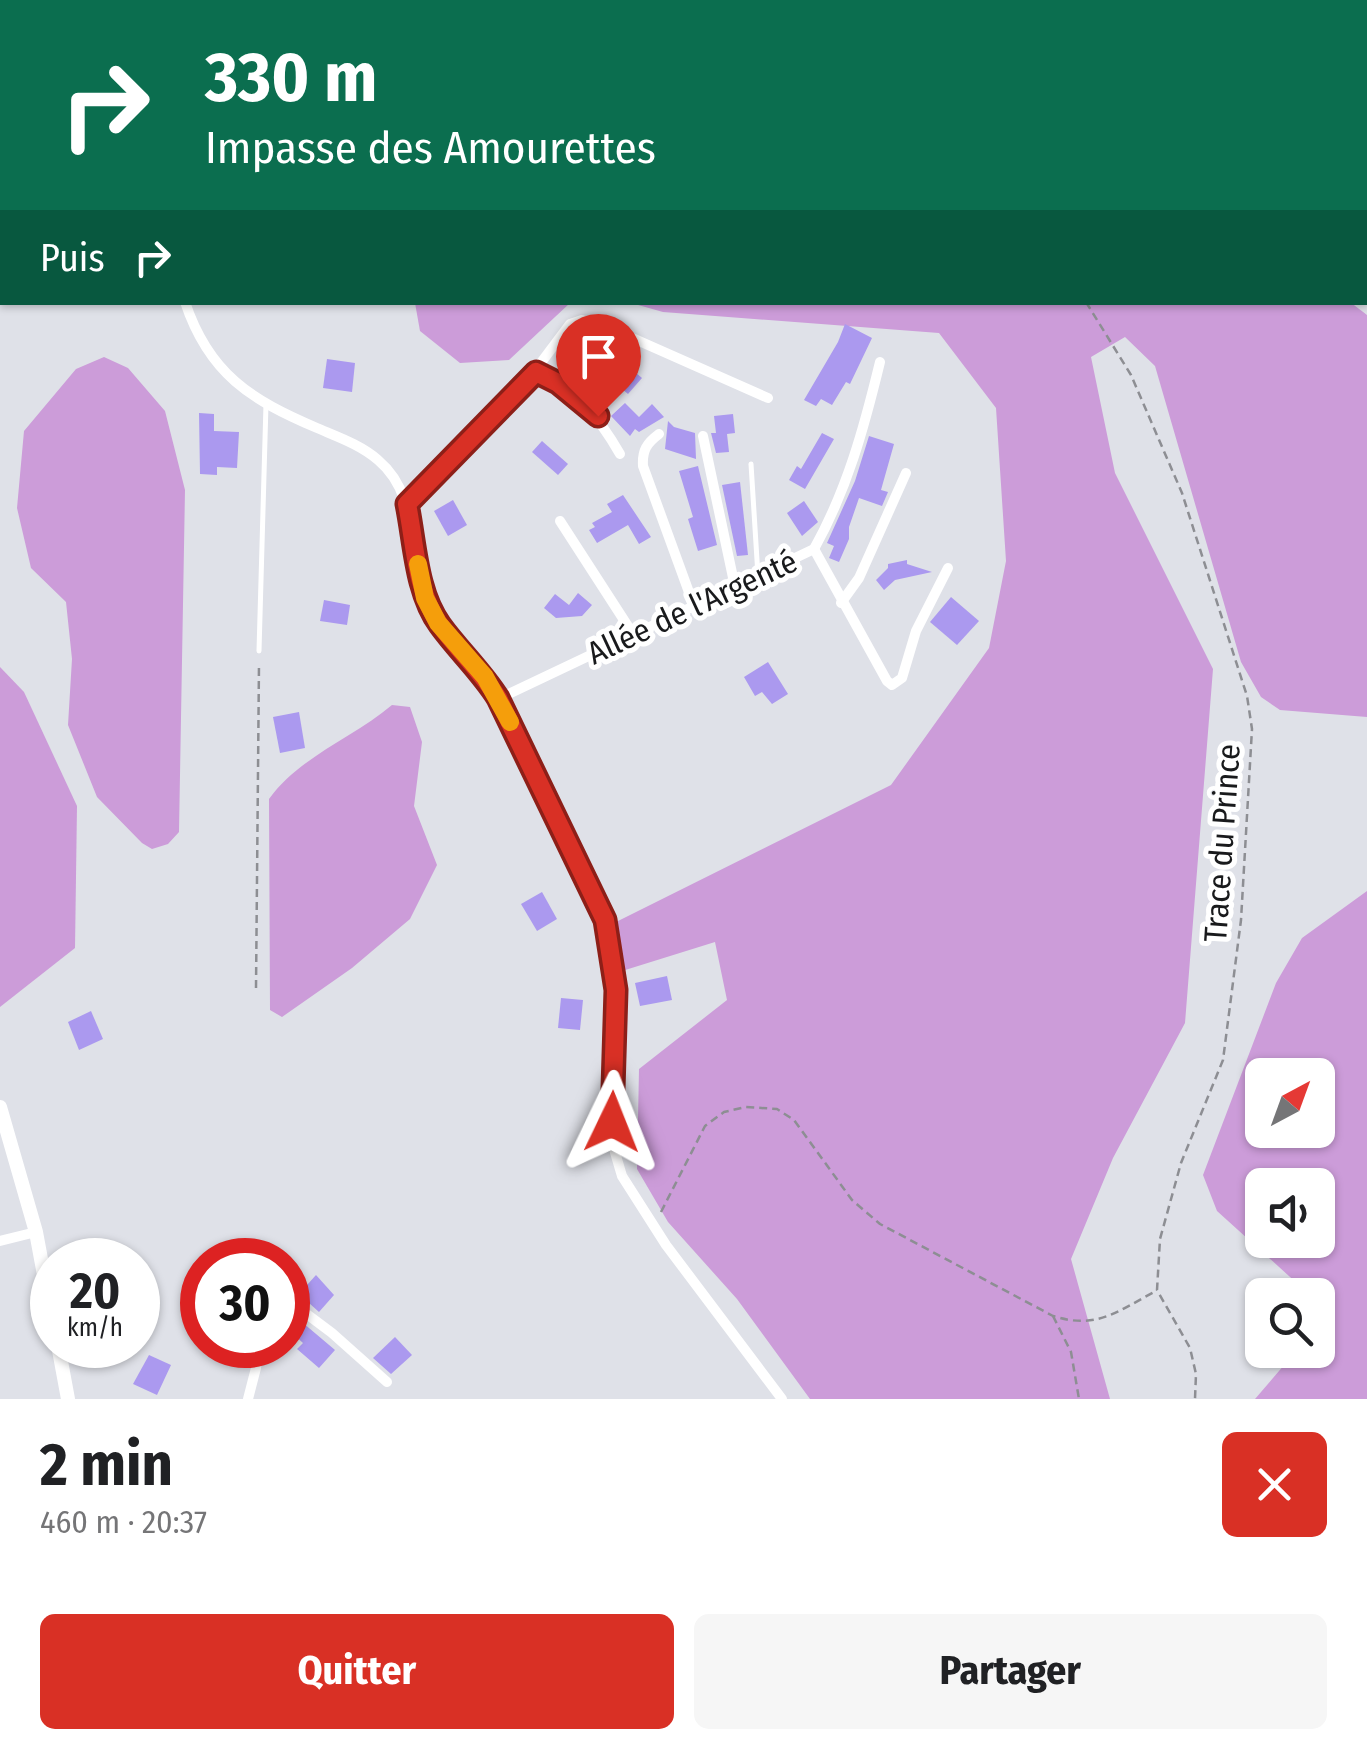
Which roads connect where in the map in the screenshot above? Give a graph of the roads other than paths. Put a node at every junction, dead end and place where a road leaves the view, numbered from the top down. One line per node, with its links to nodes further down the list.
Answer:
1 (186, 305): 5 (street)
2 (880, 362): 13 (street, Allée de l'Argenté)
3 (536, 372): 4 (street); 8 (street); 11 (street)
4 (768, 398)
5 (266, 404): 11 (street); 20 (lane)
6 (659, 434): 18 (street)
7 (702, 436): 16 (street)
8 (620, 454)
9 (751, 464): 15 (lane)
10 (906, 473): 17 (street)
11 (407, 504): 21 (street)
12 (560, 521): 19 (street)
13 (814, 549): 15 (street, Allée de l'Argenté); 17 (street)
14 (948, 568): 17 (street)
15 (758, 576): 16 (street, Allée de l'Argenté)
16 (735, 587): 18 (street, Allée de l'Argenté)
17 (841, 603)
18 (694, 606): 19 (street, Allée de l'Argenté)
19 (633, 634): 21 (street, Allée de l'Argenté)
20 (259, 651)
21 (498, 698): 32 (street)
22 (0, 1107): 23 (street)
23 (36, 1232): 24 (street); 25 (street)
24 (37, 1238)
25 (0, 1241)
26 (310, 1316): 29 (street)
27 (62, 1368): 30 (street)
28 (256, 1368): 31 (street)
29 (387, 1382)
30 (68, 1399)
31 (248, 1399)
32 (782, 1399)

